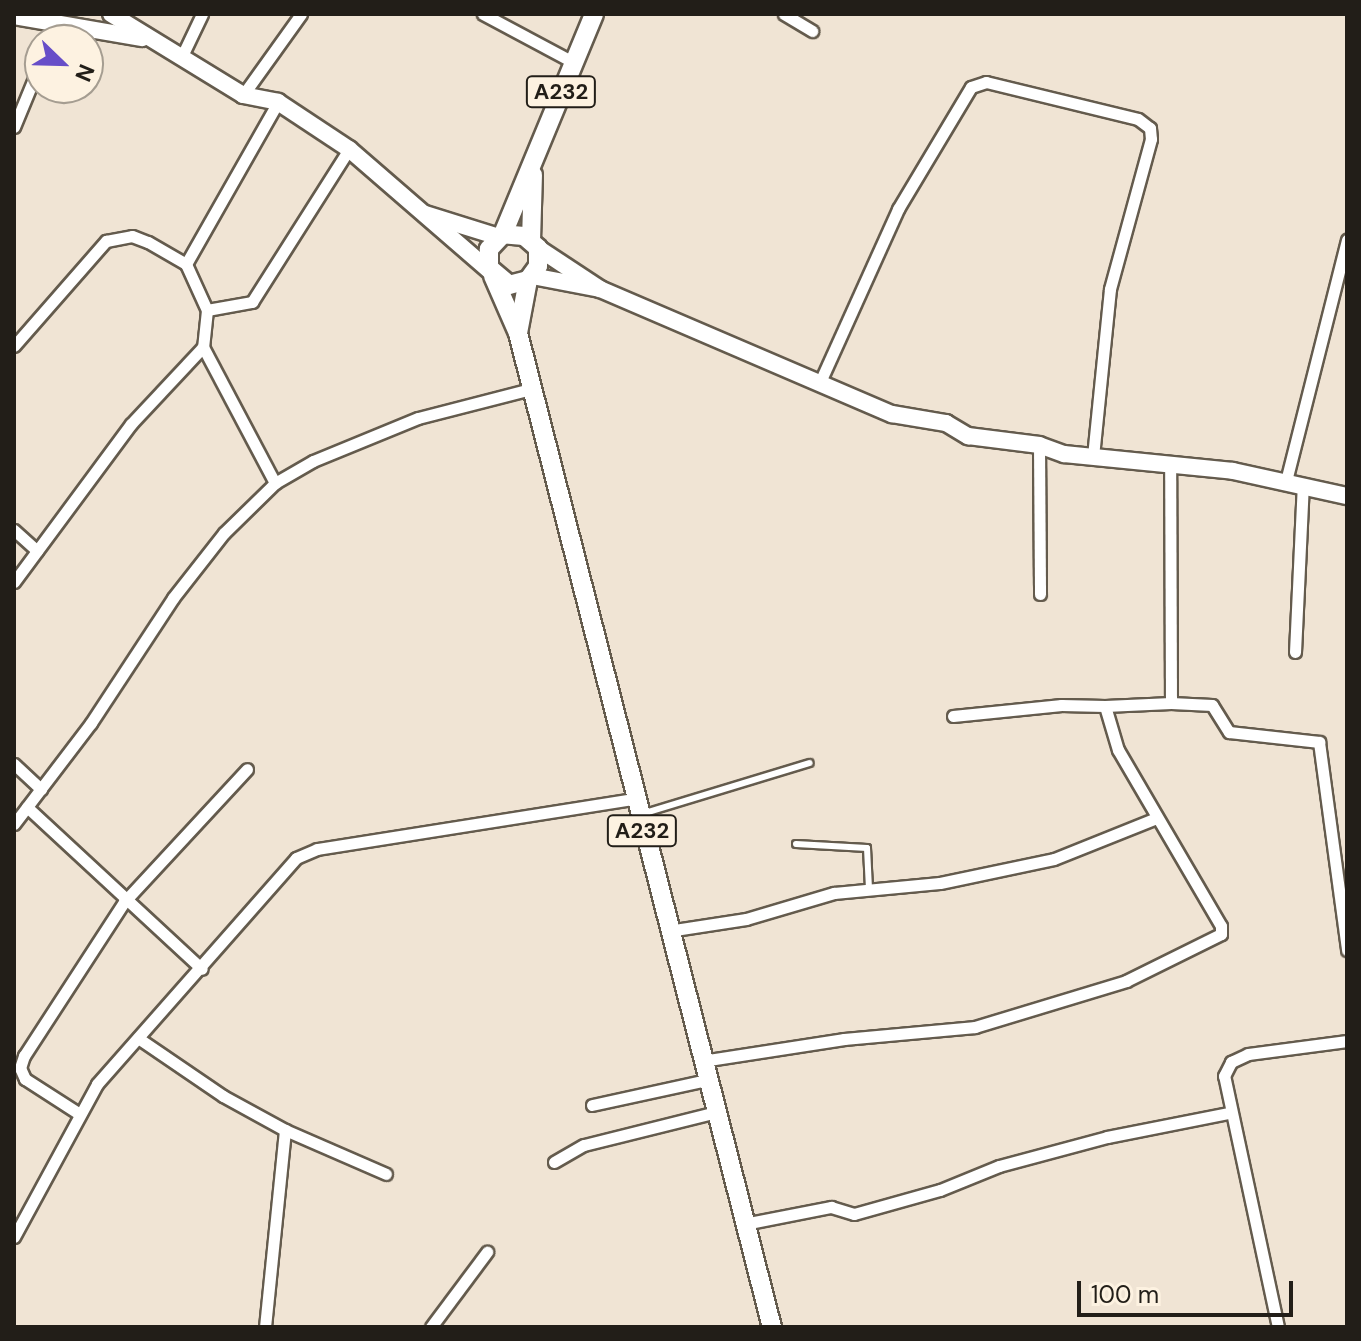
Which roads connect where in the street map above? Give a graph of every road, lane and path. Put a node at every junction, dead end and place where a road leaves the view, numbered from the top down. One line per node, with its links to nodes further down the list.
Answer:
1 (111, 14): 9 (main road)
2 (202, 14): 10 (street)
3 (301, 14): 12 (street)
4 (483, 14): 11 (street)
5 (594, 14): 11 (main road, A232)
6 (784, 14): 7 (street)
7 (812, 31)
8 (104, 37): 9 (main road)
9 (145, 39): 10 (main road)
10 (182, 56): 12 (main road)
11 (573, 62): 17 (main road, A232)
12 (243, 95): 13 (main road)
13 (278, 102): 16 (main road); 22 (street)
14 (24, 103): 15 (street)
15 (14, 127)
16 (349, 149): 18 (main road); 27 (street)
17 (533, 172): 19 (main road, A232); 21 (main road, A232)
18 (422, 213): 19 (main road); 24 (main road)
19 (501, 236): 21 (main road); 24 (main road)
20 (1347, 240): 23 (street)
21 (534, 245): 25 (main road); 26 (main road)
22 (186, 264): 27 (street); 29 (street)
23 (1343, 272): 37 (street)
24 (492, 273): 25 (main road); 28 (main road, A232)
25 (530, 278): 26 (main road); 28 (main road, A232)
26 (600, 289): 31 (main road)
27 (207, 310): 30 (street)
28 (518, 333): 32 (main road, A232)
29 (14, 346)
30 (203, 347): 36 (street); 40 (street)
31 (820, 382): 33 (main road); 34 (street)
32 (531, 389): 36 (street); 52 (main road, A232)
33 (1039, 445): 34 (main road); 42 (street)
34 (1093, 457): 35 (main road)
35 (1170, 466): 37 (main road); 44 (street)
36 (275, 483): 50 (street)
37 (1294, 483): 38 (main road); 43 (street)
38 (1347, 496)
39 (14, 530): 40 (street)
40 (37, 551): 41 (street)
41 (14, 582)
42 (1040, 594)
43 (1295, 652)
44 (1171, 703): 45 (street); 59 (street)
45 (1105, 706): 46 (street); 53 (street)
46 (953, 716)
47 (810, 763): 52 (lane)
48 (14, 764): 50 (street)
49 (247, 769): 57 (street)
50 (41, 789): 51 (street)
51 (27, 807): 54 (street); 57 (street)
52 (635, 807): 58 (main road, A232); 60 (street)
53 (1154, 819): 56 (street); 63 (street)
54 (14, 824)
55 (796, 844): 56 (lane)
56 (869, 890): 58 (street)
57 (124, 902): 60 (street); 67 (street)
58 (668, 931): 63 (main road, A232)
59 (1347, 950)
60 (202, 969): 61 (street)
61 (138, 1038): 67 (street); 69 (street)
62 (1347, 1041): 68 (street)
63 (702, 1061): 64 (main road, A232)
64 (707, 1080): 65 (street); 66 (main road, A232)
65 (592, 1105)
66 (716, 1112): 70 (street); 72 (main road, A232)
67 (78, 1113): 73 (street)
68 (1228, 1113): 72 (street); 78 (street)
69 (285, 1130): 71 (street); 75 (street)
70 (554, 1162)
71 (386, 1174)
72 (744, 1224): 77 (main road, A232)
73 (14, 1237)
74 (487, 1252): 76 (street)
75 (265, 1327)
76 (431, 1327)
77 (772, 1327)
78 (1278, 1327)

